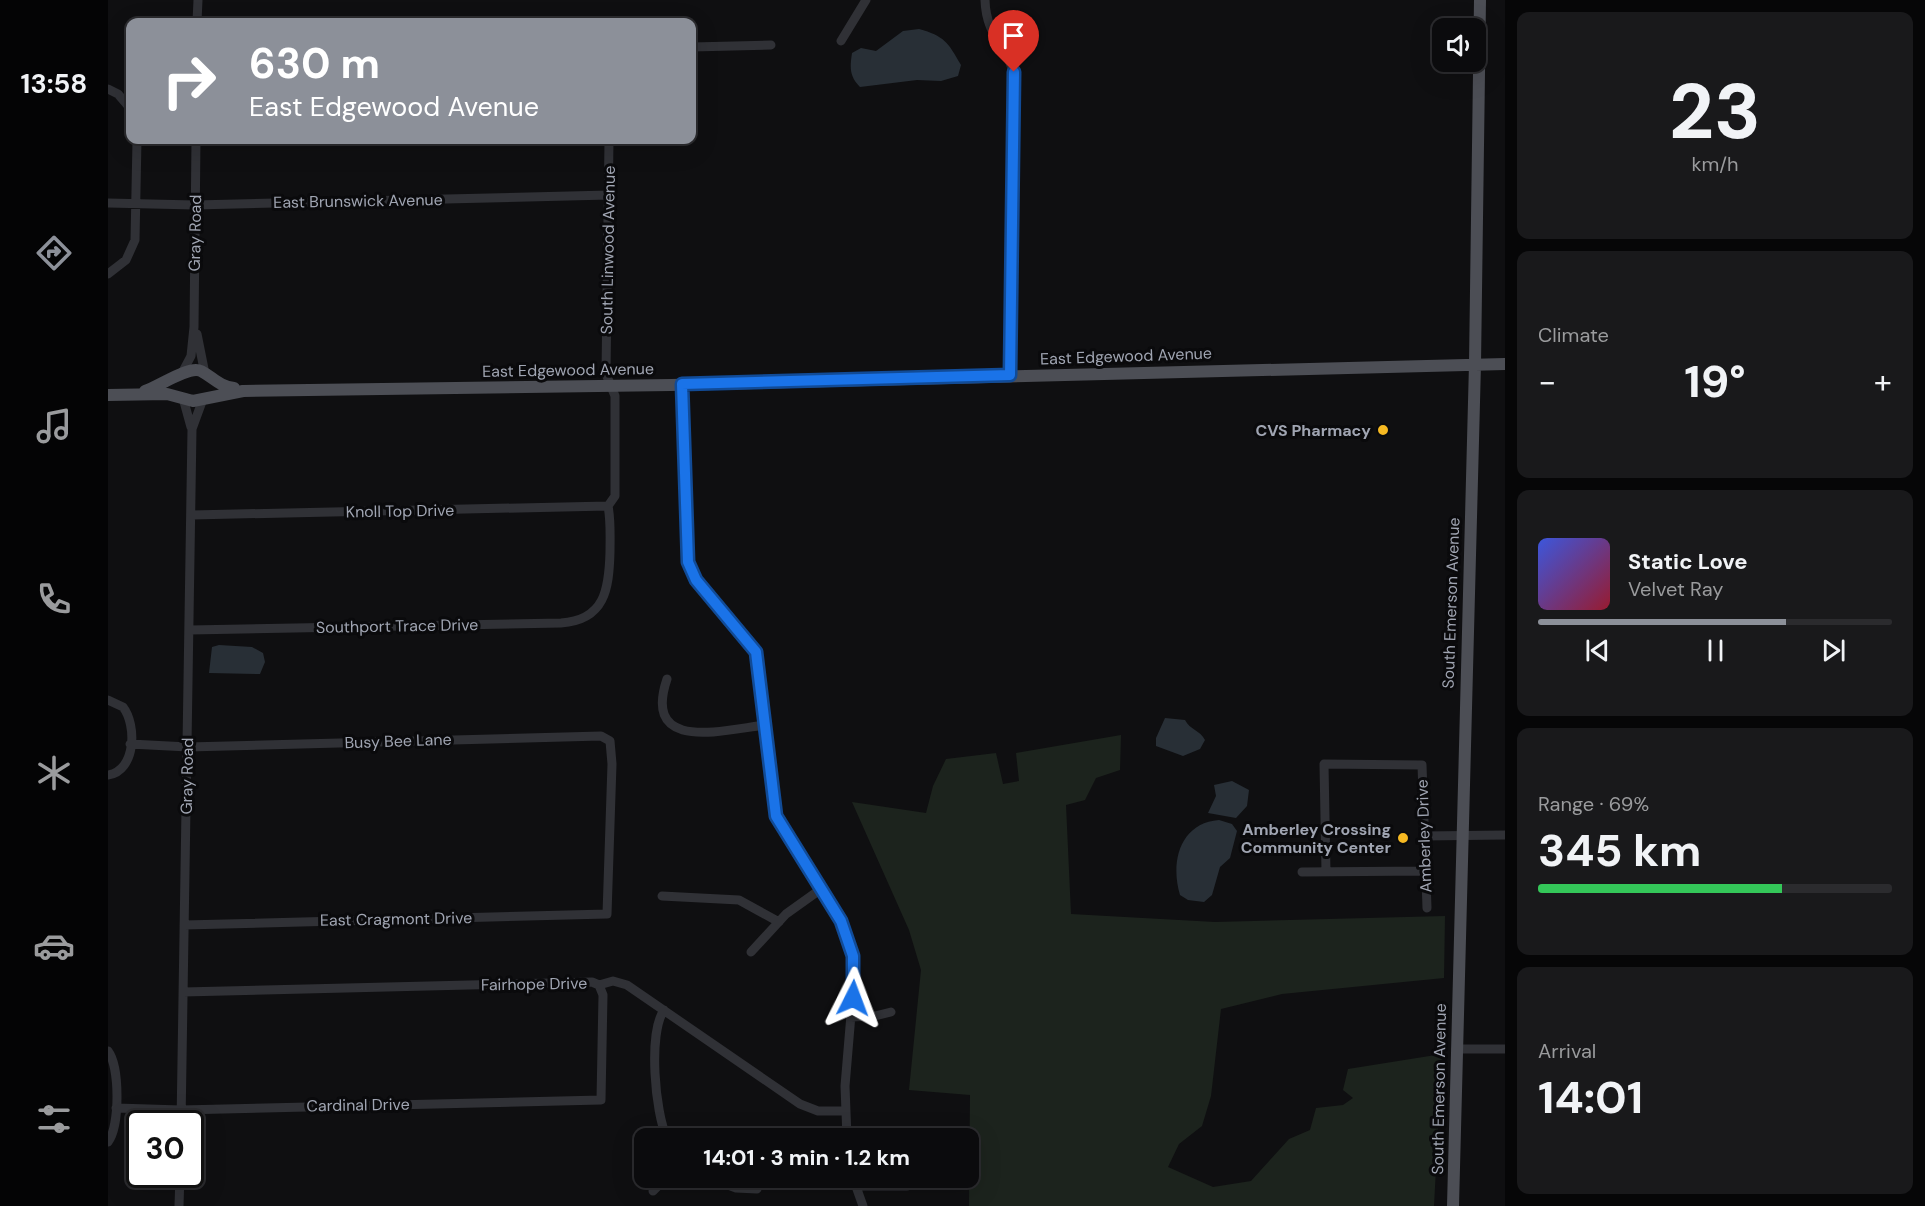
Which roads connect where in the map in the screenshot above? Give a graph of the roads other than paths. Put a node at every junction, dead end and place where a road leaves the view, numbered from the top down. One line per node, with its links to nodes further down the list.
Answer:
1 (198, 0): 5 (street)
2 (866, 0): 6 (street)
3 (985, 0): 24 (street)
4 (1480, 0): 20 (main road, South Emerson Avenue)
5 (197, 18)
6 (841, 41)
7 (771, 45): 8 (street)
8 (696, 47)
9 (108, 89): 10 (street)
10 (126, 103)
11 (137, 144): 16 (street)
12 (196, 144): 17 (street, Gray Road)
13 (609, 144): 14 (street, South Linwood Avenue)
14 (609, 195): 17 (street, East Brunswick Avenue); 26 (street, South Linwood Avenue)
15 (108, 203): 16 (street, East Brunswick Avenue)
16 (135, 204): 17 (street, East Brunswick Avenue); 18 (street)
17 (195, 205): 19 (street, Gray Road)
18 (108, 273)
19 (194, 327): 22 (street, Gray Road); 23 (street, Gray Road)
20 (1475, 364): 21 (main road, East Edgewood Avenue); 24 (main road, East Edgewood Avenue); 43 (main road, South Emerson Avenue)
21 (1505, 364)
22 (182, 373): 23 (main road); 29 (main road); 30 (main road)
23 (205, 374): 27 (main road, East Edgewood Avenue); 31 (main road)
24 (1010, 375): 25 (main road, East Edgewood Avenue)
25 (682, 384): 26 (main road, East Edgewood Avenue); 39 (street)
26 (611, 386): 27 (main road, East Edgewood Avenue); 33 (street, South Linwood Avenue)
27 (243, 391): 31 (main road, East Edgewood Avenue)
28 (108, 395): 29 (main road)
29 (133, 396): 30 (main road)
30 (183, 398): 31 (main road); 32 (street, Gray Road)
31 (203, 399): 32 (street, Gray Road)
32 (192, 429): 34 (street, Gray Road)
33 (608, 506): 34 (street, Knoll Top Drive); 35 (street, South Linwood Avenue)
34 (192, 515): 36 (street, Gray Road)
35 (599, 605): 36 (street, Southport Trace Drive)
36 (190, 630): 41 (street, Gray Road)
37 (667, 680): 39 (street)
38 (108, 700): 40 (street)
39 (765, 725): 49 (street)
40 (130, 744): 41 (street, Busy Bee Lane); 42 (street)
41 (188, 747): 52 (street, Busy Bee Lane); 54 (street, Gray Road)
42 (108, 775)
43 (1461, 834): 44 (street); 45 (street); 61 (main road, South Emerson Avenue)
44 (1505, 835)
45 (1424, 836): 46 (street, Amberley Drive); 48 (street, Amberley Drive)
46 (1426, 871): 48 (street); 51 (street, Amberley Drive)
47 (1302, 872): 48 (street)
48 (1326, 872)
49 (821, 889): 53 (street); 60 (street)
50 (662, 896): 53 (street)
51 (1427, 908)
52 (607, 914): 54 (street, East Cragmont Drive)
53 (779, 922): 55 (street)
54 (184, 925): 57 (street, Gray Road)
55 (751, 952)
56 (599, 985): 57 (street, Fairhope Drive); 58 (street, Fairhope Drive); 65 (street, Cardinal Drive)
57 (183, 992): 65 (street, Gray Road)
58 (664, 1010): 66 (street, Fairhope Drive); 67 (street)
59 (891, 1012): 60 (street)
60 (851, 1017): 66 (street)
61 (1456, 1049): 62 (street); 78 (main road, South Emerson Avenue)
62 (1505, 1049)
63 (108, 1051): 64 (street)
64 (116, 1108): 65 (street, Cardinal Drive); 69 (street)
65 (181, 1110)
66 (846, 1111): 68 (street)
67 (665, 1128)
68 (847, 1128)
69 (108, 1142)
70 (180, 1188): 76 (street)
71 (656, 1188): 75 (street)
72 (743, 1188): 74 (street)
73 (857, 1188): 77 (street)
74 (757, 1190)
75 (653, 1191)
76 (179, 1206)
77 (863, 1206)
78 (1453, 1206)

